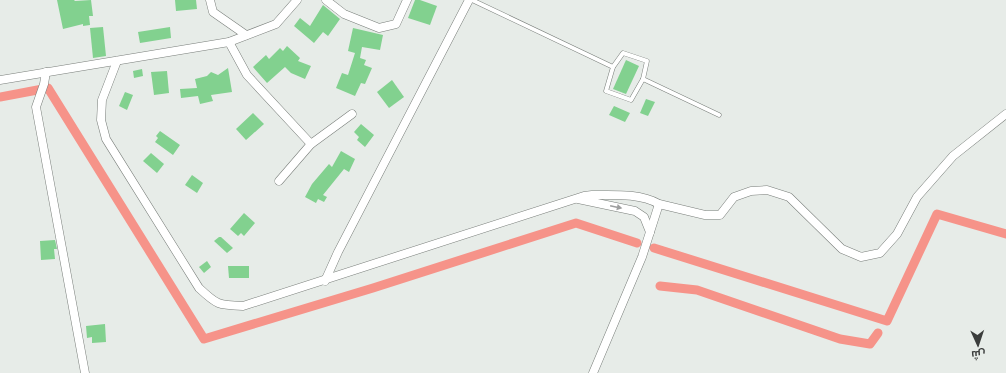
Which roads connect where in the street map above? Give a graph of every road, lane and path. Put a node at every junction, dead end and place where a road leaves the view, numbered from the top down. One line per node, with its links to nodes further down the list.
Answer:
1 (210, 0): 7 (street)
2 (297, 0): 7 (street)
3 (326, 0): 4 (street)
4 (407, 0)
5 (469, 0): 22 (street)
6 (472, 0): 10 (lane)
7 (246, 35): 8 (street)
8 (229, 42): 9 (street); 17 (street)
9 (117, 60): 11 (street); 22 (street)
10 (614, 67): 12 (lane); 12 (lane)
11 (46, 72): 13 (street); 23 (street)
12 (643, 79): 16 (lane)
13 (0, 80)
14 (352, 114): 17 (street)
15 (1006, 114): 20 (street)
16 (719, 115)
17 (311, 144): 18 (street)
18 (279, 181)
19 (578, 199): 20 (street); 21 (street, one-way to 21); 22 (street)
20 (659, 204): 21 (street)
21 (650, 232): 24 (street)
22 (325, 281)
23 (85, 373)
24 (593, 373)

